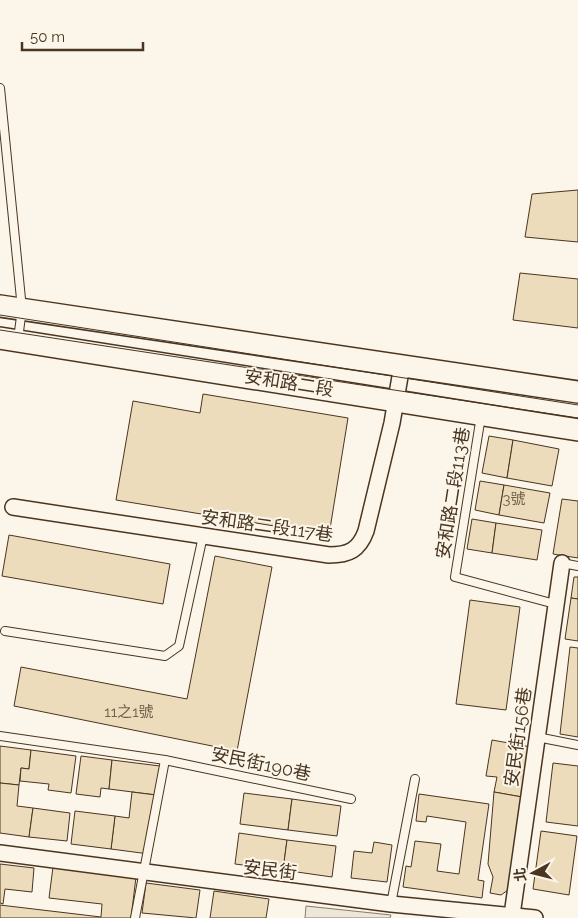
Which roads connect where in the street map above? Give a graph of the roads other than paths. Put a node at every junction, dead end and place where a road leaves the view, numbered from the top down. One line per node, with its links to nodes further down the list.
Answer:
1 (0, 88): 3 (lane)
2 (0, 306): 3 (main road, 安和路二段)
3 (22, 309): 4 (lane); 5 (main road, 安和路二段)
4 (9, 340): 7 (main road, 安和路二段)
5 (402, 364): 6 (main road, 安和路二段); 7 (street, 安和路二段117巷)
6 (578, 392)
7 (396, 400): 8 (main road, 安和路二段); 11 (street, 安和路二段117巷)
8 (481, 414): 9 (main road, 安和路二段); 14 (lane, 安和路二段113巷)
9 (578, 430)
10 (12, 507): 11 (street, 安和路二段117巷)
11 (203, 536): 15 (lane)
12 (562, 563): 13 (lane); 14 (street, 安民街156巷)
13 (578, 566)
14 (555, 604): 17 (street, 安民街156巷)
15 (5, 631)
16 (0, 736): 19 (lane, 安民街190巷)
17 (537, 737): 18 (lane); 25 (street, 安民街156巷)
18 (578, 745)
19 (165, 760): 21 (lane, 安民街190巷); 23 (lane)
20 (416, 779): 24 (lane)
21 (350, 799)
22 (0, 853): 23 (street, 安民街)
23 (143, 873): 24 (street, 安民街); 26 (lane)
24 (391, 904): 25 (street, 安民街)
25 (512, 915): 27 (street, 安民街)
26 (135, 918)
27 (535, 918)

